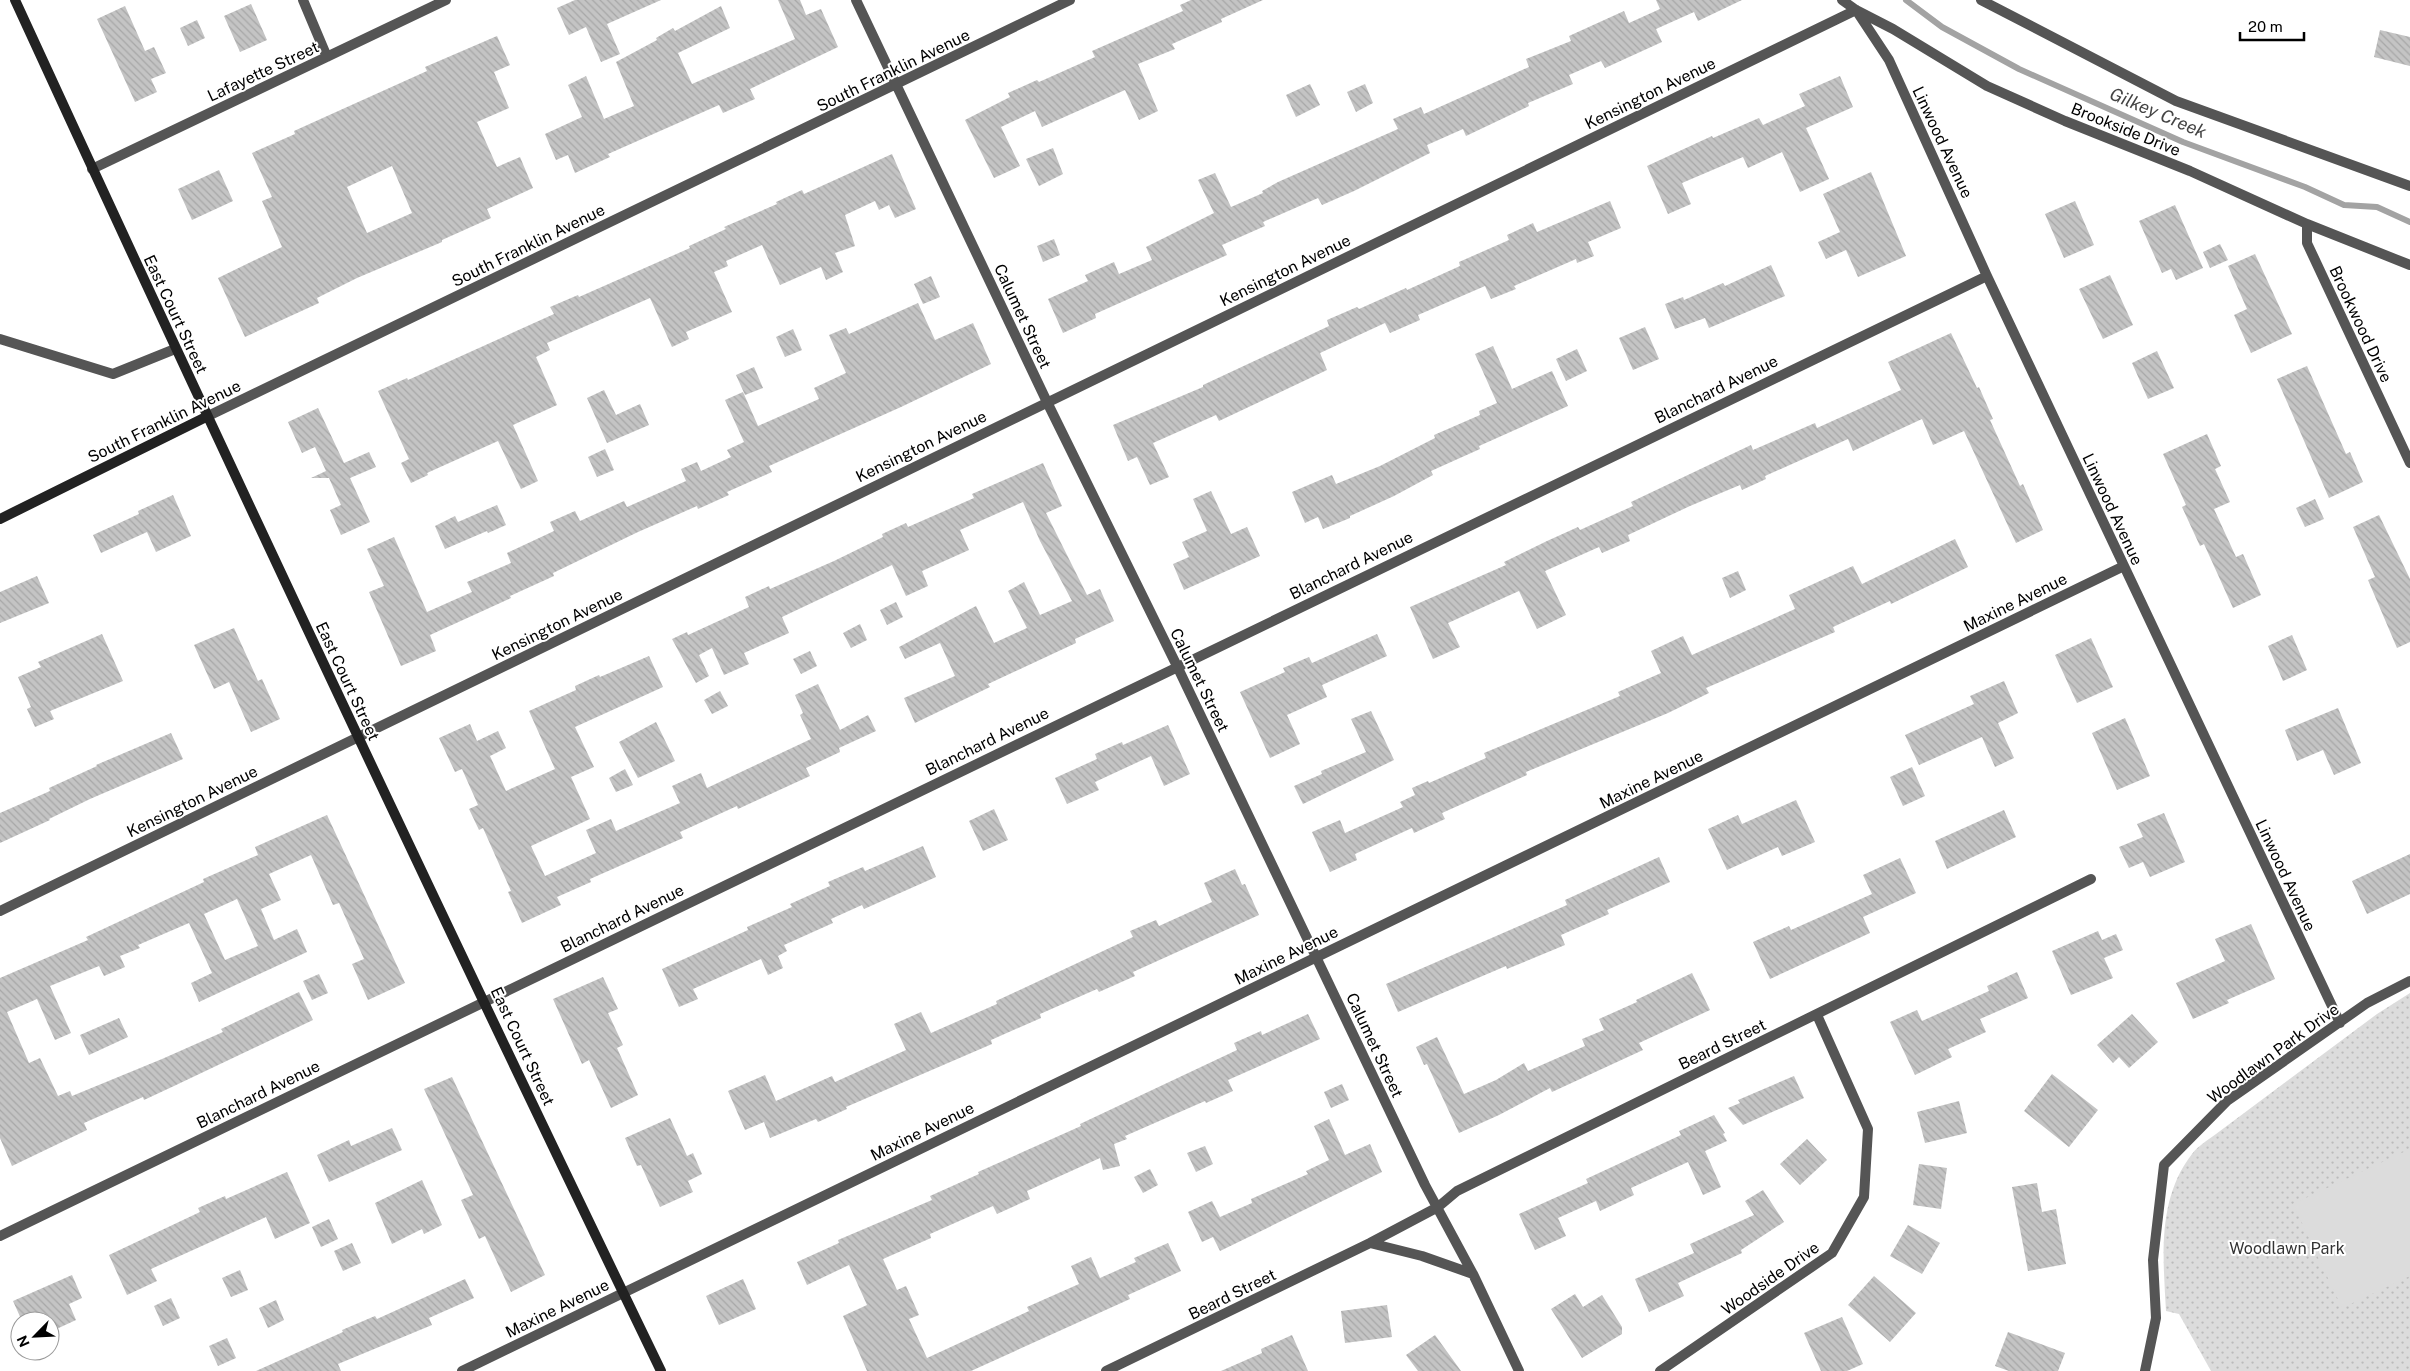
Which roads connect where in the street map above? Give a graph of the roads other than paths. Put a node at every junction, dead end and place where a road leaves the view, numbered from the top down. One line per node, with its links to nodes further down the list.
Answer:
1 (15, 0): 11 (main road, East Court Street)
2 (303, 0): 9 (street)
3 (446, 0): 9 (street, Lafayette Street)
4 (856, 0): 10 (street, Calumet Street)
5 (1070, 0): 10 (street, South Franklin Avenue)
6 (1842, 0): 8 (street, Brookside Drive)
7 (1981, 0): 12 (street)
8 (1856, 10): 13 (street, Brookside Drive); 15 (street, Linwood Avenue); 18 (street, Kensington Avenue)
9 (327, 57): 11 (street, Lafayette Street)
10 (898, 85): 18 (street, Calumet Street); 19 (street, South Franklin Avenue)
11 (92, 169): 17 (main road, East Court Street)
12 (2410, 186)
13 (2306, 224): 14 (street, Brookside Drive); 20 (street, Brookwood Drive)
14 (2410, 265)
15 (1987, 276): 22 (street, Linwood Avenue); 23 (street, Blanchard Avenue)
16 (0, 339): 17 (street)
17 (175, 349): 19 (main road, East Court Street)
18 (1047, 402): 23 (street, Calumet Street); 24 (street, Kensington Avenue)
19 (206, 417): 21 (main road, South Franklin Avenue); 24 (main road, East Court Street)
20 (2410, 462)
21 (0, 518)
22 (2124, 566): 27 (street, Maxine Avenue); 31 (street, Linwood Avenue)
23 (1177, 666): 27 (street, Calumet Street); 29 (street, Blanchard Avenue)
24 (357, 737): 26 (street, Kensington Avenue); 29 (main road, East Court Street)
25 (2091, 879): 30 (street, Beard Street)
26 (0, 911)
27 (1316, 957): 32 (street, Calumet Street); 36 (street, Maxine Avenue)
28 (2410, 981): 31 (street, Woodlawn Park Drive)
29 (484, 1001): 33 (street, Blanchard Avenue); 36 (main road, East Court Street)
30 (1817, 1014): 32 (street, Beard Street); 41 (street, Woodside Drive)
31 (2340, 1023): 42 (street, Woodlawn Park Drive)
32 (1438, 1207): 34 (street, Beard Street); 35 (street, Calumet Street)
33 (0, 1236)
34 (1370, 1243): 35 (street); 39 (street, Beard Street)
35 (1473, 1274): 40 (street, Calumet Street)
36 (623, 1292): 37 (street, Maxine Avenue); 38 (main road, East Court Street)
37 (462, 1371)
38 (661, 1371)
39 (1106, 1371)
40 (1518, 1371)
41 (1660, 1371)
42 (2145, 1371)

